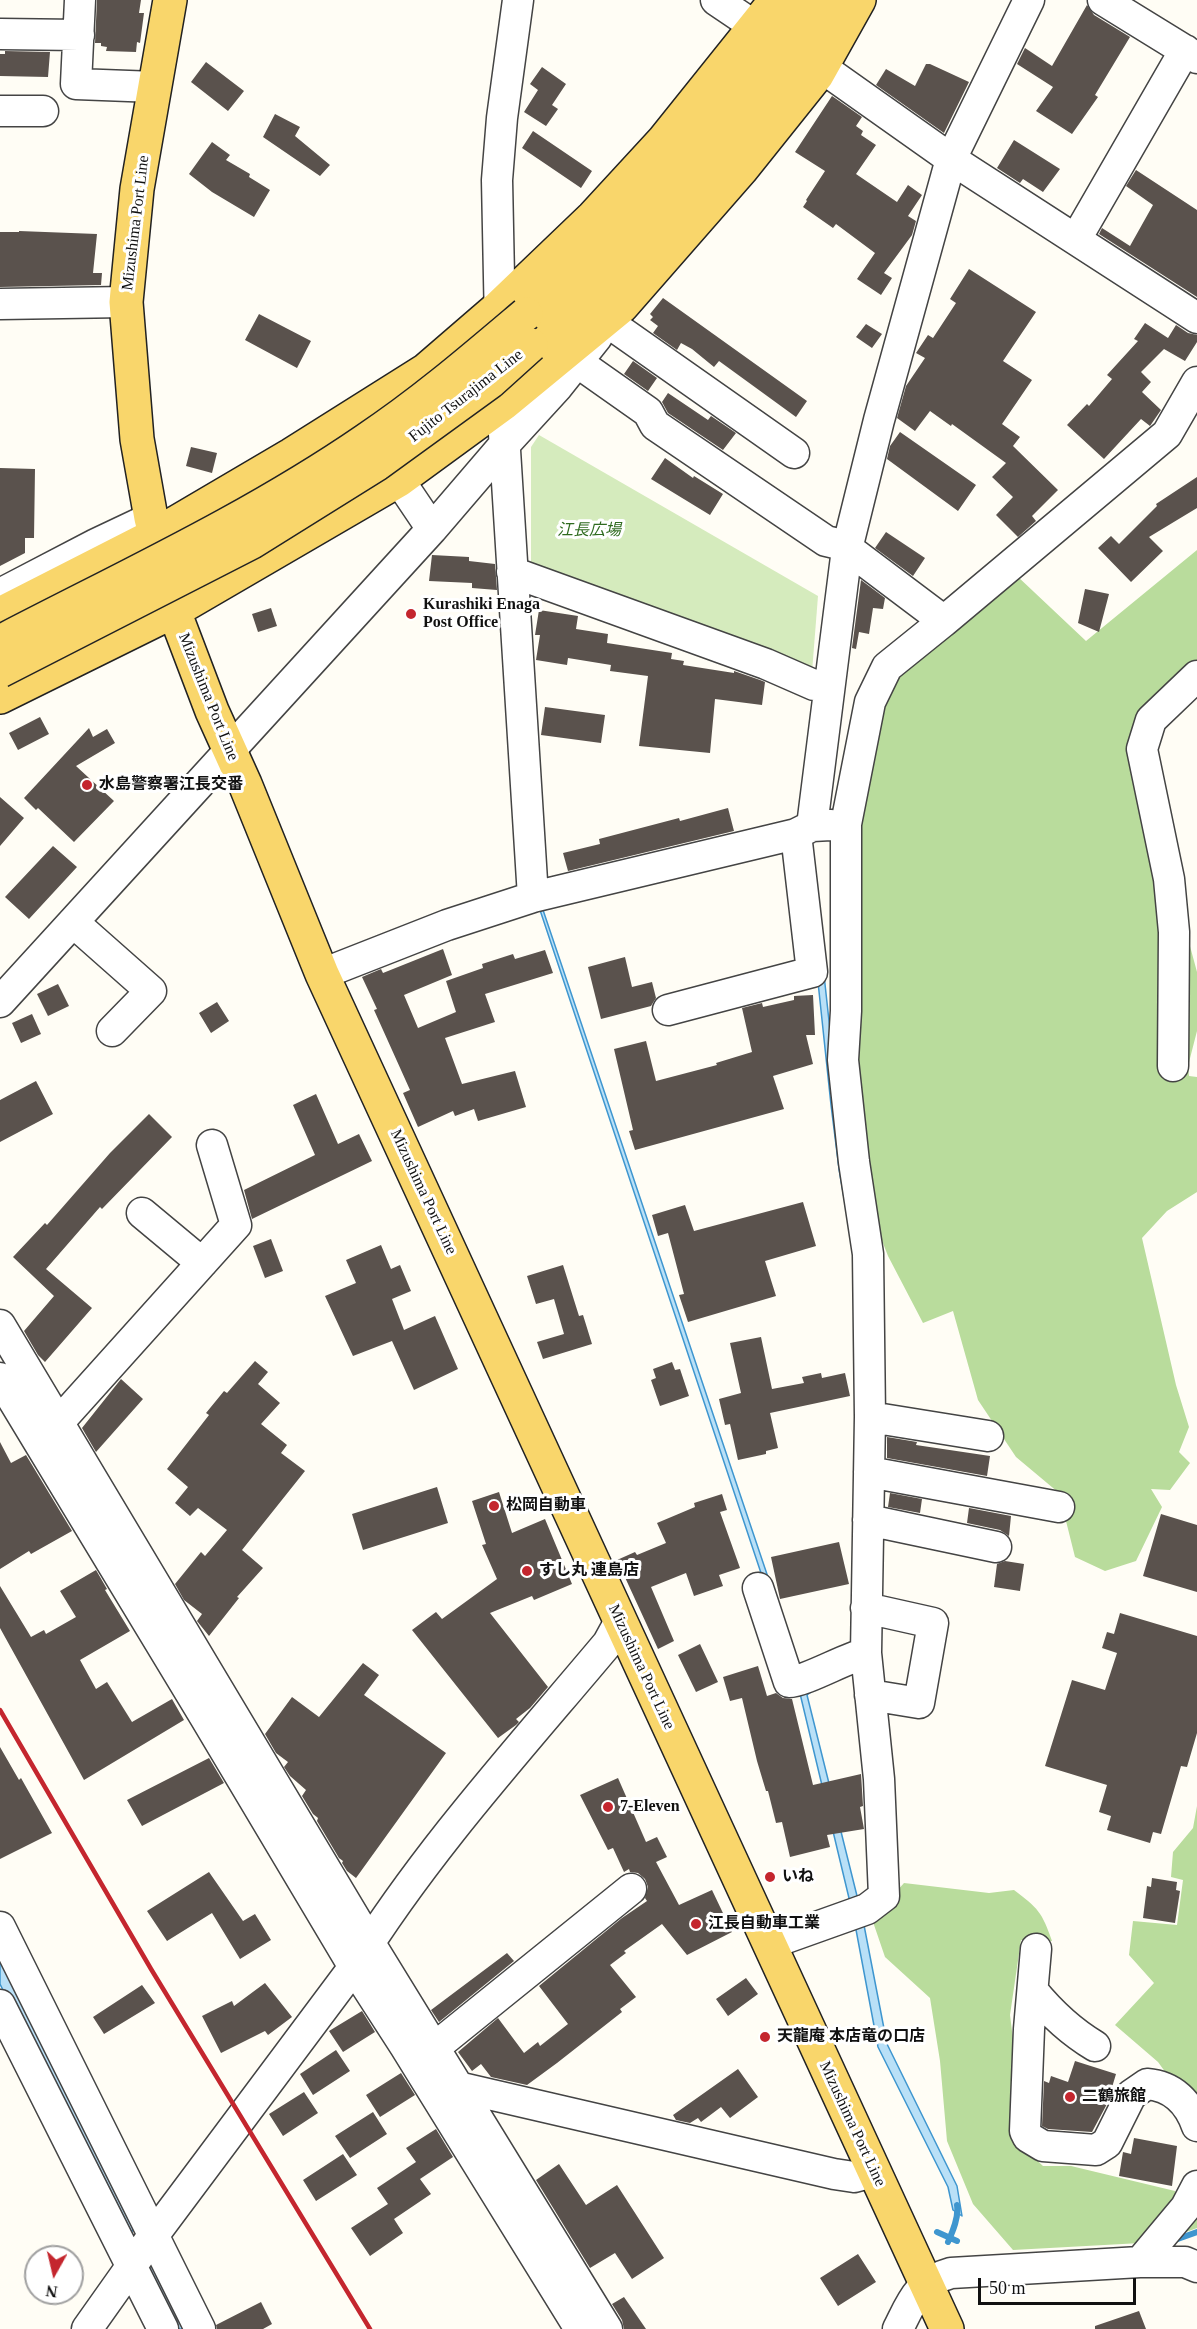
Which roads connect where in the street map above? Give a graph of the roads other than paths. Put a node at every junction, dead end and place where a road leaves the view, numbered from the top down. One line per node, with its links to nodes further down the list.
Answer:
1 (80, 0): 13 (street)
2 (170, 0): 16 (main road, Mizushima Port Line)
3 (518, 0): 25 (street)
4 (716, 0): 11 (street)
5 (776, 0): 11 (main road)
6 (802, 0): 25 (main road, Fujito Tsurajima Line)
7 (834, 0): 25 (main road, Fujito Tsurajima Line)
8 (859, 0): 15 (main road)
9 (1029, 0): 19 (street)
10 (1103, 0): 14 (street)
11 (756, 27): 25 (main road)
12 (0, 34): 13 (street)
13 (79, 34): 16 (street)
14 (1191, 54): 20 (street)
15 (821, 67): 19 (street); 23 (main road)
16 (155, 87): 21 (main road, Mizushima Port Line)
17 (0, 111): 18 (street)
18 (43, 111)
19 (951, 159): 20 (street); 34 (street)
20 (1076, 239): 24 (street)
21 (126, 302): 22 (street); 32 (main road, Mizushima Port Line)
22 (0, 304)
23 (615, 314): 26 (street); 28 (main road); 30 (street)
24 (1197, 318)
25 (519, 322): 28 (street); 32 (main road); 40 (main road, Fujito Tsurajima Line, bridge); 41 (main road, Fujito Tsurajima Line, bridge)
26 (577, 362): 29 (street); 34 (street)
27 (1197, 381): 39 (street)
28 (503, 404): 29 (street); 31 (main road)
29 (504, 445): 33 (street); 35 (street)
30 (794, 453)
31 (399, 480): 33 (street); 37 (main road)
32 (153, 526): 36 (street); 37 (main road, Mizushima Port Line); 38 (main road)
33 (432, 529): 46 (street)
34 (842, 546): 39 (street); 43 (street)
35 (517, 574): 43 (street); 49 (street)
36 (0, 594)
37 (174, 611): 44 (main road); 45 (street); 46 (main road, Mizushima Port Line)
38 (0, 614)
39 (944, 621): 47 (street)
40 (0, 642)
41 (0, 671)
42 (1197, 676): 55 (street)
43 (824, 686): 48 (street)
44 (0, 697)
45 (0, 714)
46 (230, 751): 50 (street); 51 (main road, Mizushima Port Line)
47 (846, 824): 48 (street); 61 (street)
48 (804, 830): 49 (street); 53 (street)
49 (536, 896): 51 (street)
50 (73, 922): 52 (street); 54 (street)
51 (322, 974): 70 (main road, Mizushima Port Line)
52 (0, 1002)
53 (668, 1010)
54 (112, 1031)
55 (1173, 1066)
56 (212, 1145): 58 (street)
57 (142, 1213): 58 (street)
58 (202, 1263): 62 (street)
59 (0, 1325): 62 (street)
60 (0, 1378): 78 (street)
61 (870, 1417): 63 (street); 64 (street)
62 (58, 1423): 75 (street)
63 (988, 1436)
64 (869, 1472): 65 (street); 66 (street)
65 (1059, 1507)
66 (868, 1520): 67 (street); 69 (street)
67 (996, 1547)
68 (758, 1588): 71 (street)
69 (866, 1608): 71 (street); 72 (street)
70 (620, 1621): 75 (street); 76 (main road, Mizushima Port Line)
71 (855, 1657): 72 (street)
72 (870, 1695): 76 (street)
73 (631, 1889): 82 (street)
74 (0, 1927): 87 (street)
75 (369, 1942): 78 (street); 82 (street)
76 (769, 1944): 85 (main road, Mizushima Port Line)
77 (1036, 1949): 79 (street)
78 (354, 1968): 87 (street); 94 (street)
79 (1033, 1991): 81 (street); 84 (street)
80 (0, 2005): 87 (street)
81 (1095, 2046)
82 (434, 2048): 83 (street)
83 (465, 2099): 85 (street); 95 (street)
84 (1197, 2126)
85 (873, 2172): 90 (main road, Mizushima Port Line)
86 (1197, 2186): 88 (street)
87 (143, 2251): 91 (street); 92 (street); 93 (street)
88 (1140, 2262): 89 (street); 90 (street)
89 (1193, 2262)
90 (926, 2283): 96 (street); 97 (main road, Mizushima Port Line)
91 (87, 2329)
92 (163, 2329)
93 (200, 2329)
94 (580, 2329)
95 (607, 2329)
96 (898, 2329)
97 (947, 2329)

